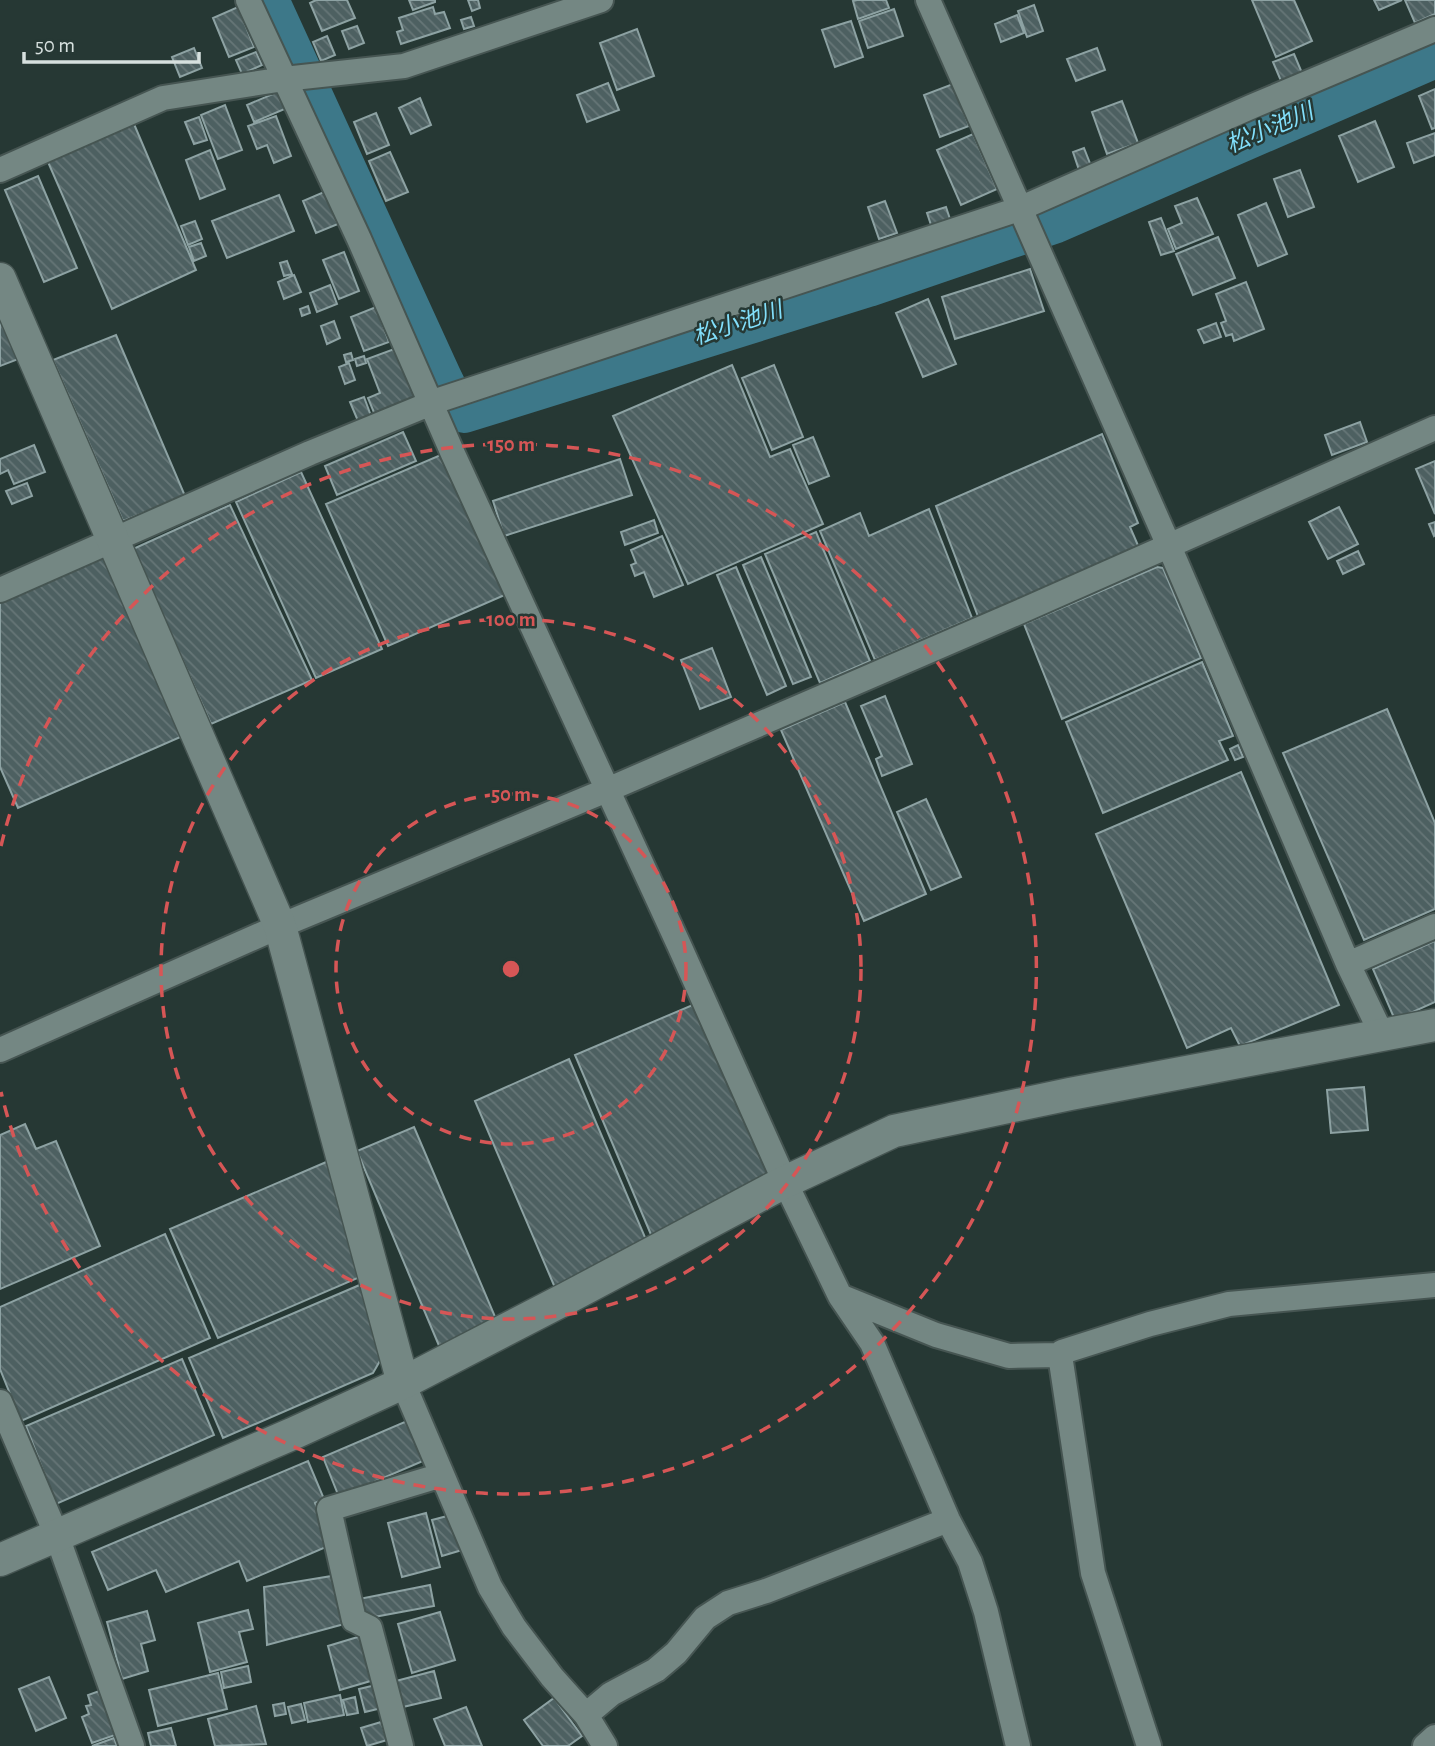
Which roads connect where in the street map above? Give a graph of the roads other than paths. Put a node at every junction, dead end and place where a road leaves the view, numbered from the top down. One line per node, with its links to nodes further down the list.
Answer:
1 (248, 0): 5 (street)
2 (601, 0): 5 (street)
3 (928, 0): 7 (street)
4 (1435, 29): 7 (street)
5 (285, 79): 6 (street); 9 (street)
6 (0, 170)
7 (1019, 209): 9 (street); 12 (street)
8 (0, 279): 11 (street)
9 (436, 402): 11 (street); 14 (street)
10 (1435, 428): 12 (street)
11 (115, 541): 13 (street); 15 (street)
12 (1169, 546): 14 (street); 17 (street)
13 (0, 590)
14 (607, 790): 15 (street); 21 (street)
15 (280, 926): 20 (street); 25 (street)
16 (1435, 926): 17 (street)
17 (1348, 964): 19 (street)
18 (1435, 1025): 19 (street)
19 (1383, 1037): 21 (street)
20 (0, 1050)
21 (785, 1182): 23 (street); 25 (street)
22 (1435, 1285): 24 (street)
23 (840, 1296): 24 (street); 28 (street)
24 (1060, 1355): 37 (street)
25 (403, 1382): 27 (street); 29 (street)
26 (0, 1402): 29 (street)
27 (442, 1475): 31 (street); 34 (street)
28 (948, 1520): 31 (street); 36 (street)
29 (57, 1536): 30 (street); 33 (street)
30 (0, 1560)
31 (586, 1715): 35 (street)
32 (1435, 1737): 38 (street)
33 (132, 1746)
34 (401, 1746)
35 (606, 1746)
36 (1018, 1746)
37 (1149, 1746)
38 (1425, 1746)

